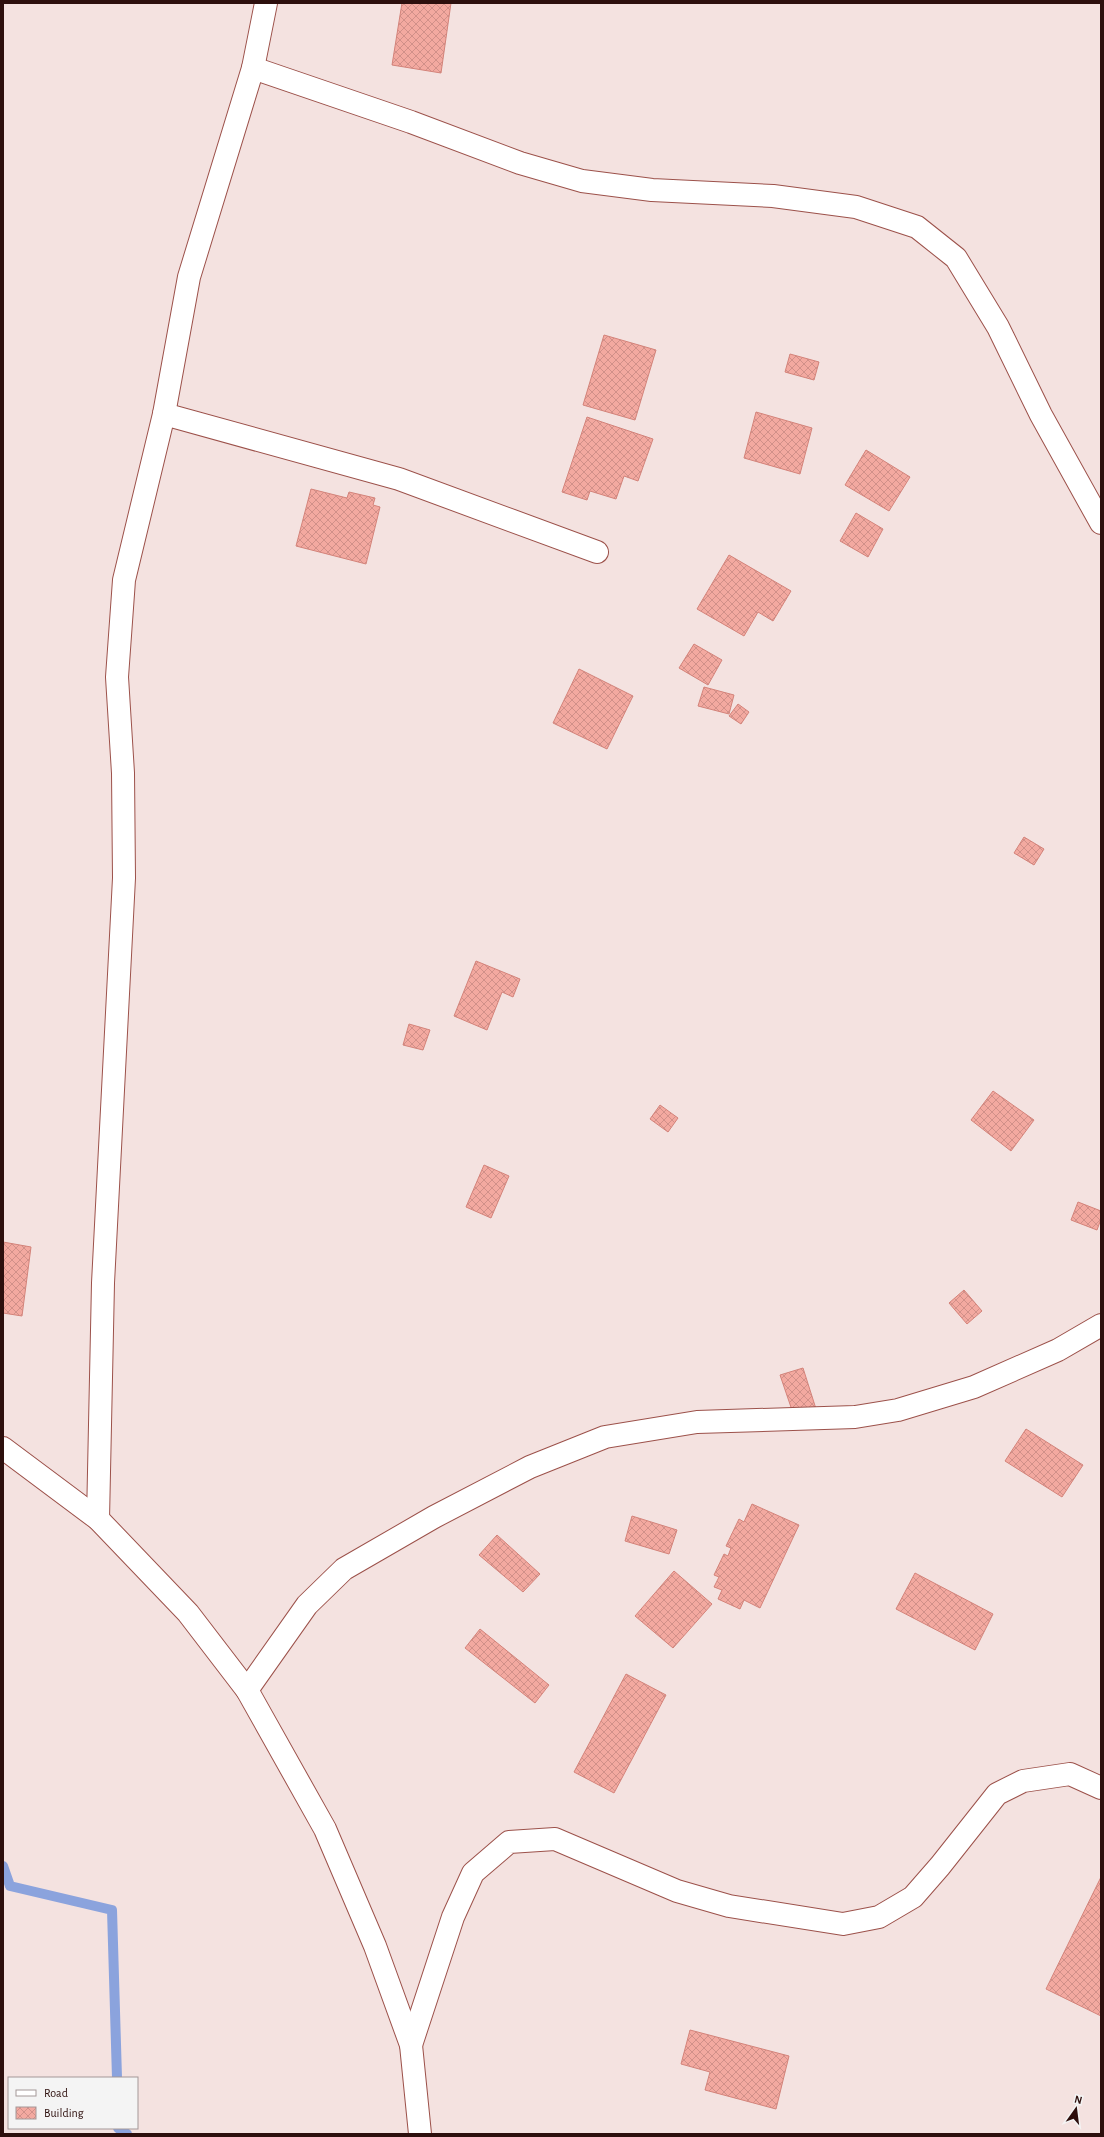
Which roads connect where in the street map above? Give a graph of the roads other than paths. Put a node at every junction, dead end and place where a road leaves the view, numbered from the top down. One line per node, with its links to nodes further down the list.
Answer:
1 (266, 3): 2 (street)
2 (253, 68): 3 (street); 4 (street)
3 (164, 414): 5 (street); 8 (street)
4 (1101, 523)
5 (597, 552)
6 (1101, 1325): 9 (street)
7 (3, 1448): 8 (street)
8 (98, 1518): 9 (street)
9 (247, 1690): 11 (street)
10 (1101, 1788): 11 (street)
11 (411, 2045): 12 (street)
12 (420, 2134)

